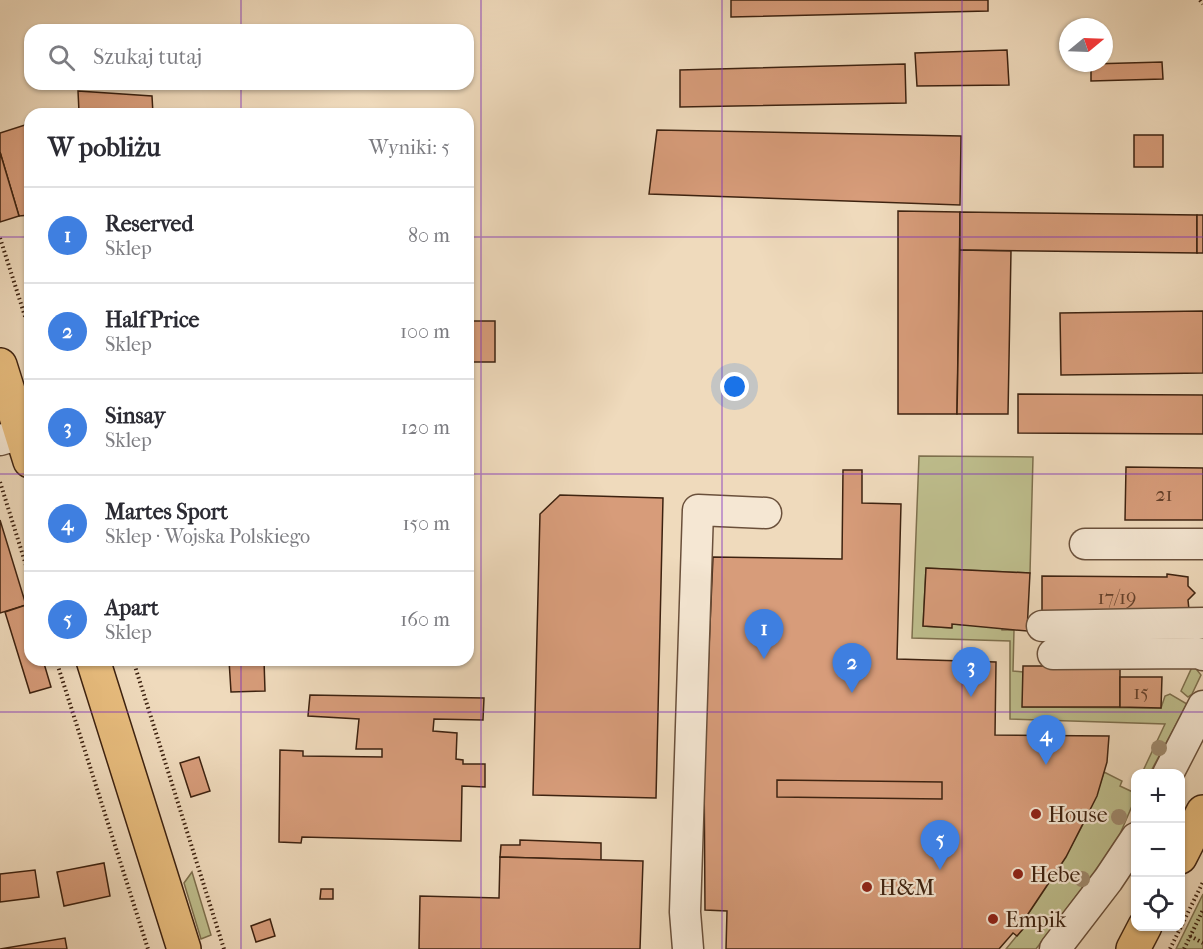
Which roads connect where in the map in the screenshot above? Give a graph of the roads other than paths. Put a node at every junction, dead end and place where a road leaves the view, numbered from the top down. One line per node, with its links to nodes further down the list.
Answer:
1 (0, 365): 2 (main road)
2 (11, 443)
3 (766, 513): 18 (lane)
4 (1085, 544): 5 (lane)
5 (1203, 544)
6 (1203, 623): 7 (lane)
7 (1042, 626)
8 (1053, 654): 9 (lane)
9 (1203, 655)
10 (95, 666): 17 (main road)
11 (1203, 706): 12 (lane)
12 (1171, 769)
13 (1203, 813): 15 (main road)
14 (1131, 846): 19 (lane)
15 (1185, 847)
16 (1143, 931): 20 (main road)
17 (184, 949)
18 (688, 949)
19 (1055, 949)
20 (1133, 949)

